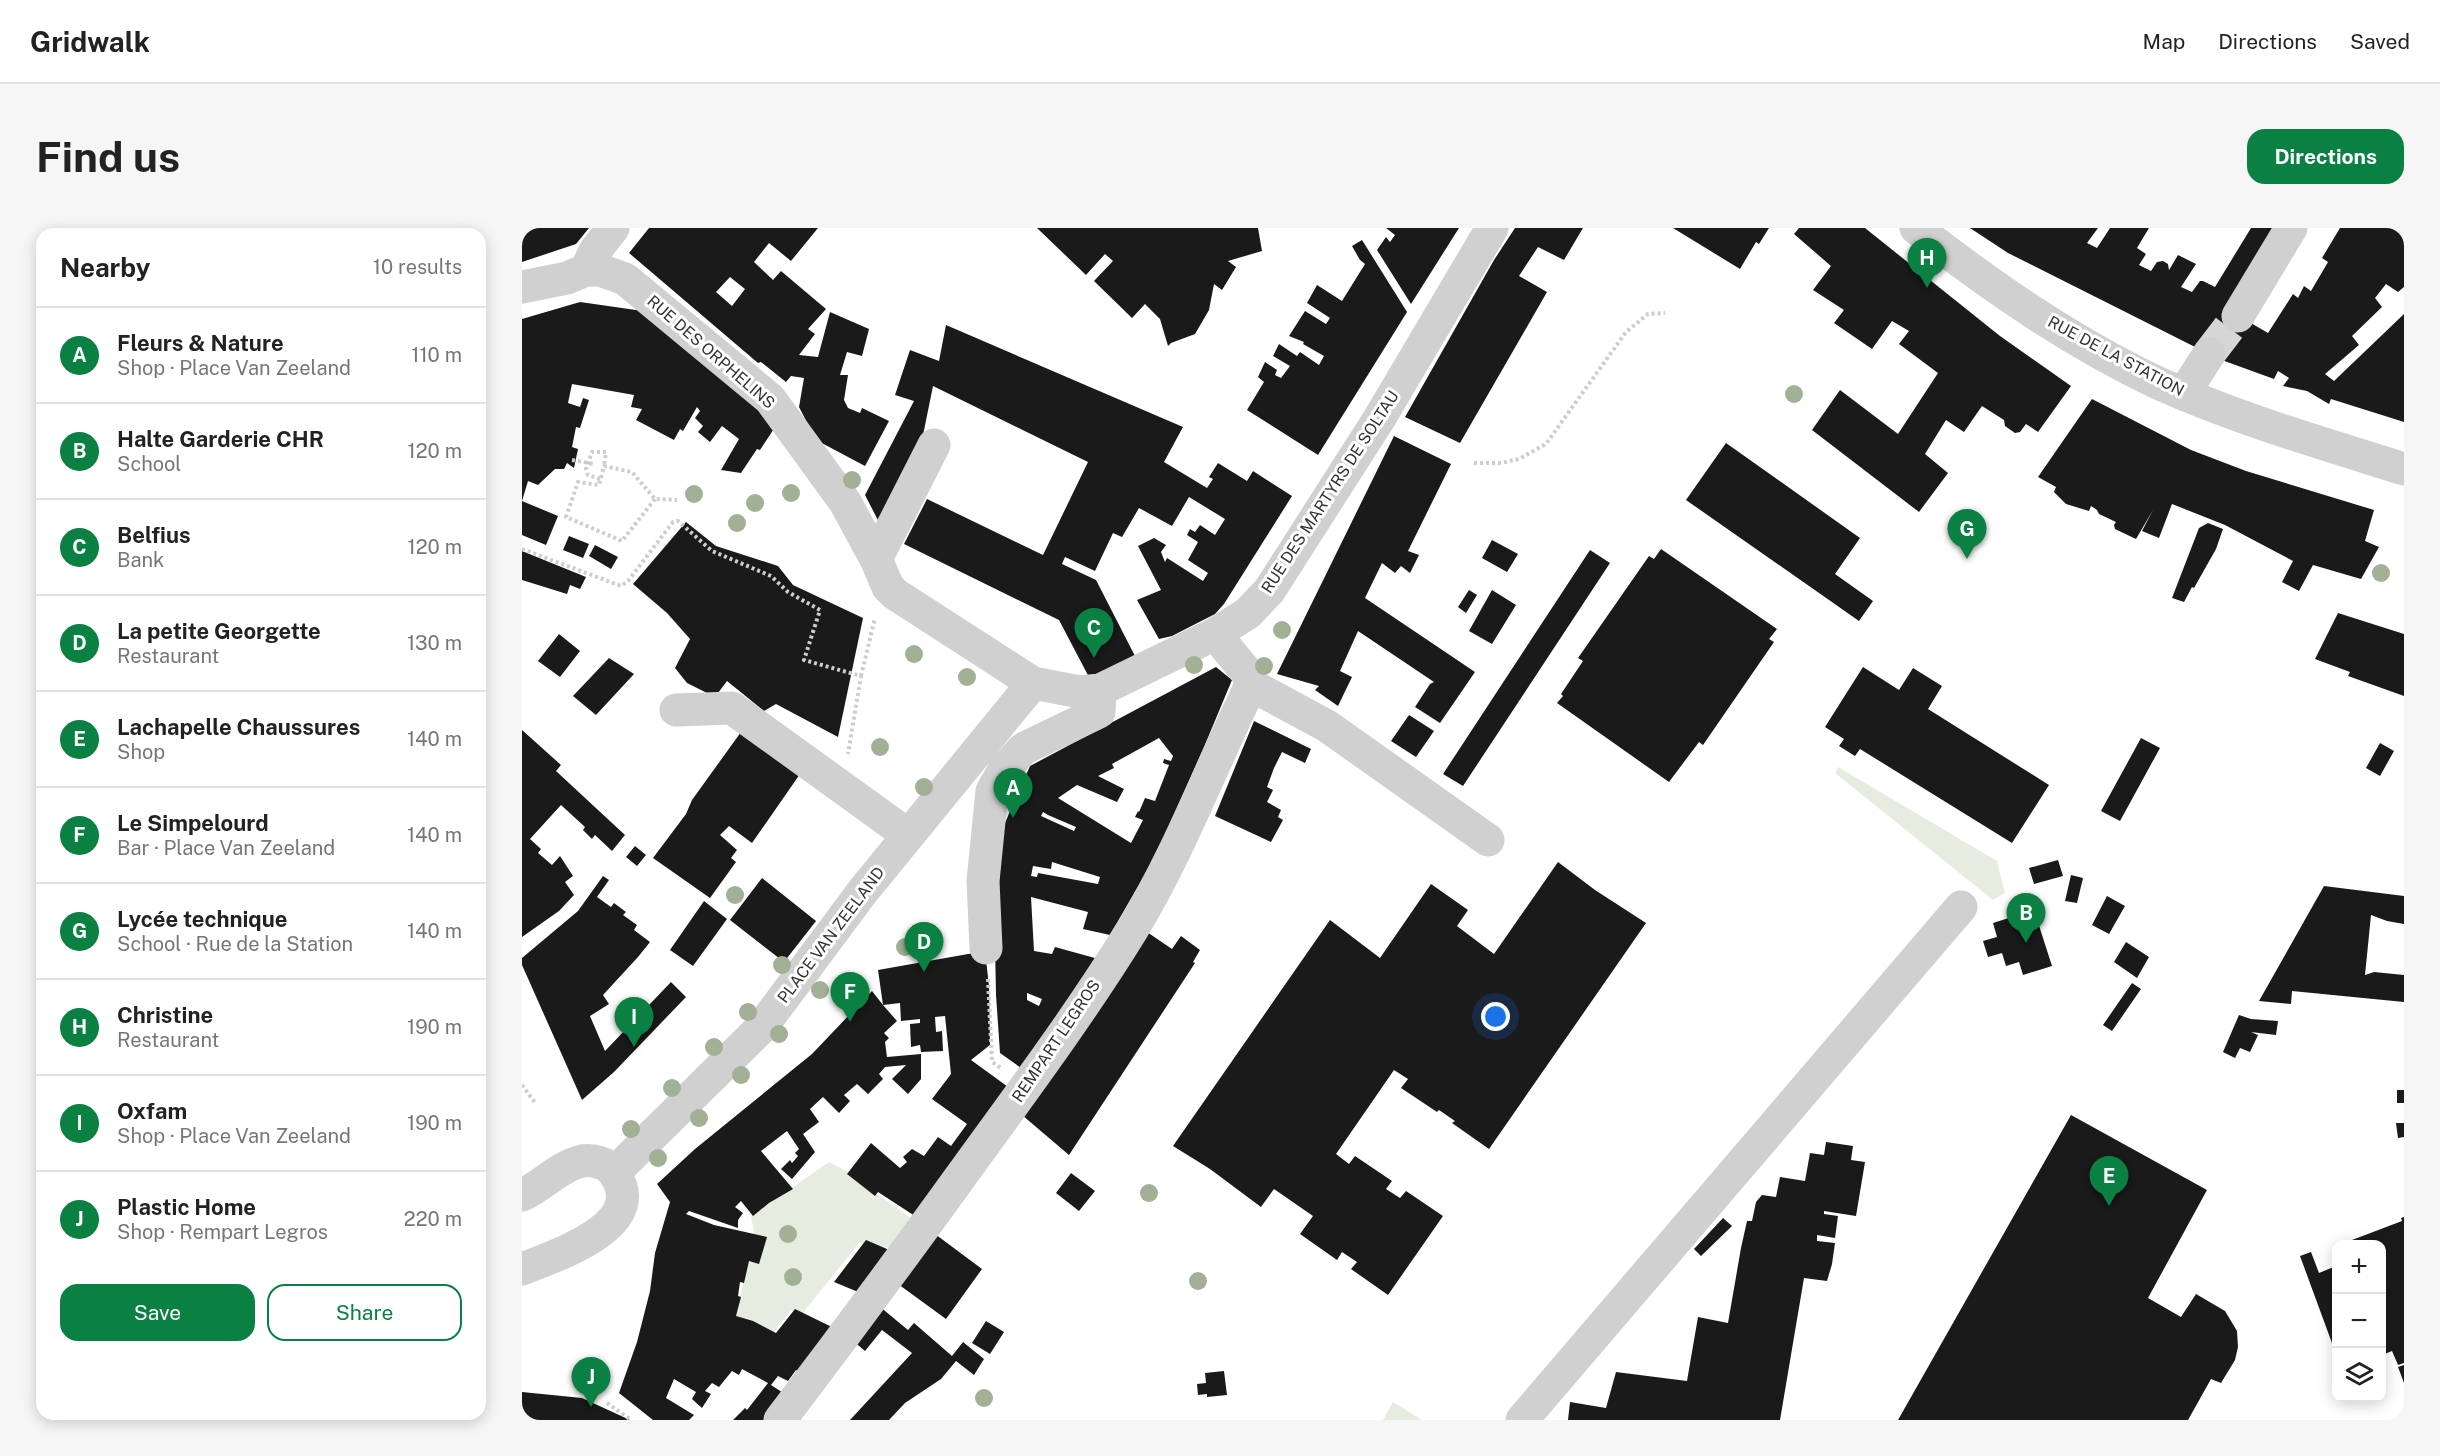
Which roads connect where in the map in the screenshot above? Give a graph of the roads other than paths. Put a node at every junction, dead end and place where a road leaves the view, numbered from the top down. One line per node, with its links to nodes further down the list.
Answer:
1 (613, 228): 5 (street)
2 (1492, 228): 13 (street, RUE DES MARTYRS DE SOLTAU)
3 (1916, 228): 9 (street, RUE DE LA STATION)
4 (2291, 228): 7 (street)
5 (586, 270): 6 (street, RUE DES ORPHELINS); 12 (street, RUE DES ORPHELINS)
6 (522, 287)
7 (2238, 316)
8 (2209, 354): 9 (street)
9 (2184, 393): 11 (street, RUE DE LA STATION)
10 (934, 445): 12 (street)
11 (2404, 469)
12 (882, 573): 14 (street, RUE DES ORPHELINS)
13 (1215, 634): 15 (street); 16 (street, RUE DES MARTYRS DE SOLTAU)
14 (1033, 683): 16 (street, RUE DES MARTYRS DE SOLTAU); 18 (street, PLACE VAN ZEELAND)
15 (1251, 685): 19 (street); 25 (street, REMPART LEGROS)
16 (1100, 690): 21 (street)
17 (676, 710): 18 (street)
18 (908, 835): 22 (street, PLACE VAN ZEELAND)
19 (1488, 840)
20 (1960, 907): 26 (street)
21 (986, 948)
22 (614, 1173): 23 (street); 24 (street)
23 (522, 1195)
24 (522, 1269)
25 (780, 1420)
26 (1522, 1420)

